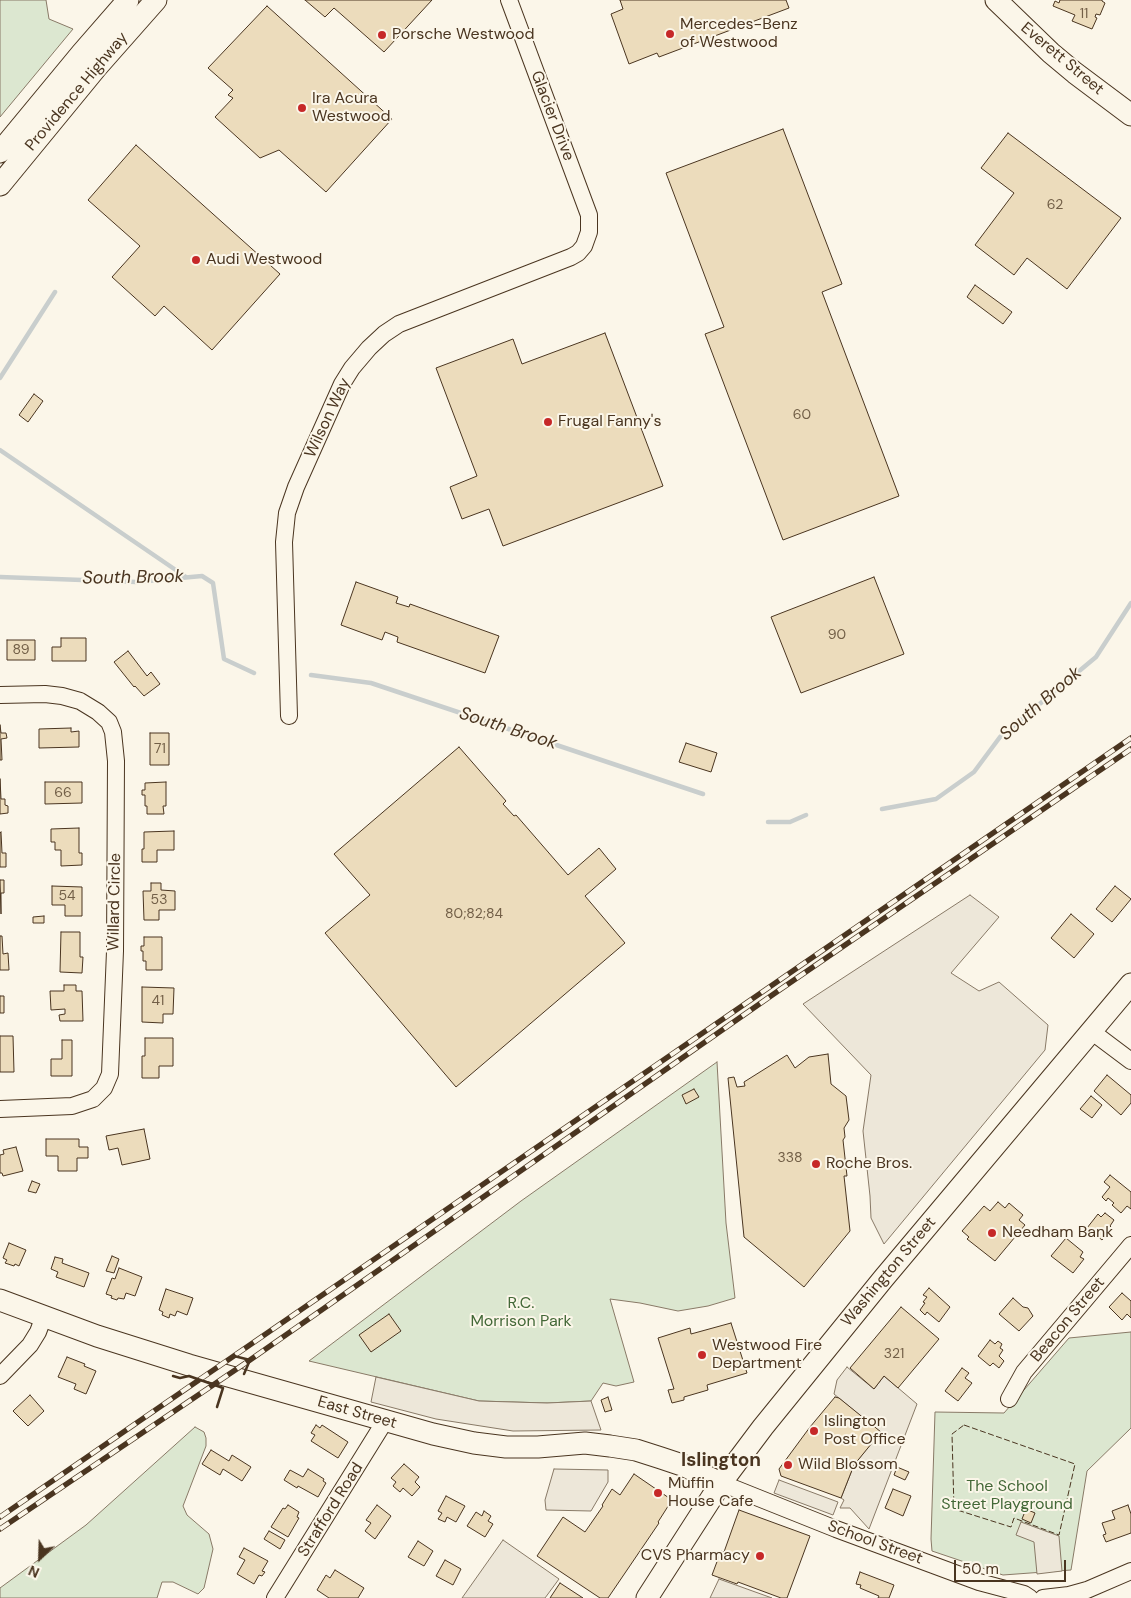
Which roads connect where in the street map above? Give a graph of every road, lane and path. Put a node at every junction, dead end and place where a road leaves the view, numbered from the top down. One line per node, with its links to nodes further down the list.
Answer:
1 (128, 0): 6 (main road, Providence Highway)
2 (156, 0): 7 (main road, Providence Highway)
3 (509, 0): 8 (street, Glacier Drive)
4 (996, 0): 5 (main road, Everett Street)
5 (1131, 116)
6 (0, 152)
7 (0, 185)
8 (589, 232): 10 (street, Wilson Way)
9 (0, 695): 14 (street, Willard Circle)
10 (289, 716)
11 (1131, 984): 12 (main road, Washington Street)
12 (1091, 1031): 13 (street); 21 (main road, Washington Street)
13 (1131, 1061)
14 (0, 1109)
15 (1131, 1245): 19 (street, Beacon Street)
16 (0, 1300): 17 (main road, East Street)
17 (44, 1316): 18 (street); 20 (main road, East Street)
18 (0, 1376)
19 (1009, 1399)
20 (385, 1421): 21 (main road, East Street); 24 (street, Strafford Road)
21 (721, 1483): 25 (main road, Washington Street); 26 (street, School Street)
22 (1131, 1571): 23 (street)
23 (1071, 1596): 27 (street)
24 (276, 1598)
25 (647, 1598)
26 (1030, 1598)
27 (1042, 1598)

